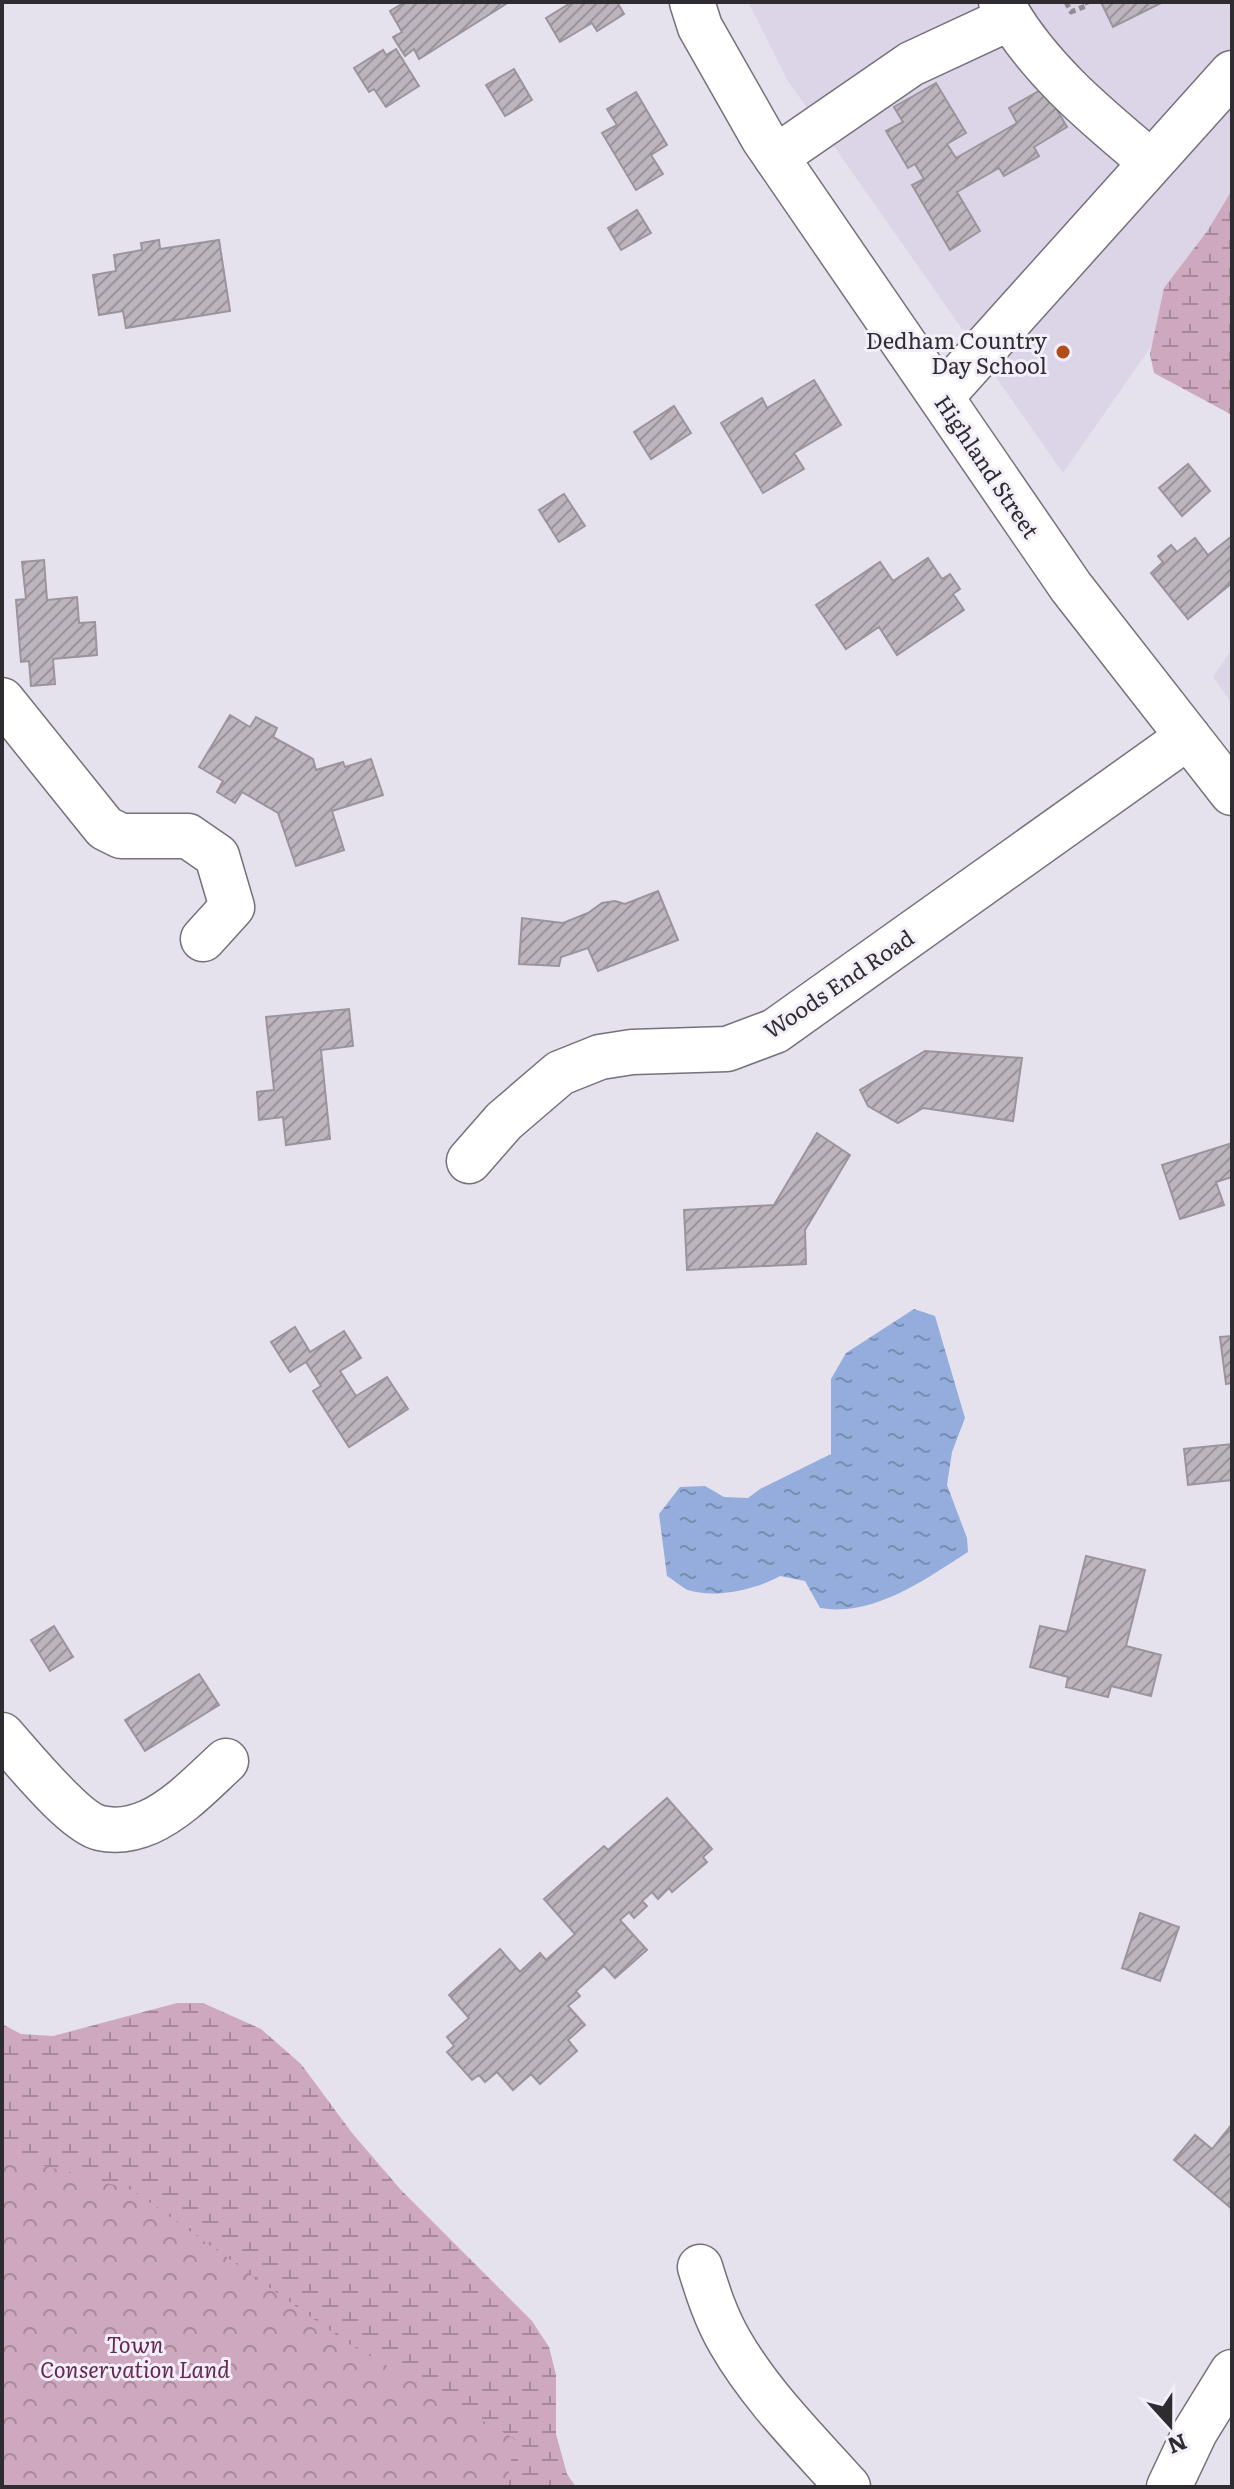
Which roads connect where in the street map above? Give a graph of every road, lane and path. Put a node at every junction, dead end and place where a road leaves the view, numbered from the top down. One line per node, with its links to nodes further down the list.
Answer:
1 (692, 2): 6 (street, Highland Street)
2 (1066, 2): 3 (path)
3 (1087, 2)
4 (1006, 10): 6 (street); 7 (street)
5 (1232, 73): 7 (street)
6 (776, 157): 8 (street, Highland Street)
7 (1151, 162): 8 (street)
8 (941, 397): 10 (street, Highland Street)
9 (2, 700): 12 (street)
10 (1188, 737): 11 (street, Highland Street); 13 (street, Woods End Road)
11 (1232, 793)
12 (203, 939)
13 (469, 1161)
14 (2, 1735): 15 (street)
15 (226, 1761)
16 (700, 2267): 18 (street)
17 (1232, 2372): 19 (street)
18 (848, 2487)
19 (1169, 2487)

